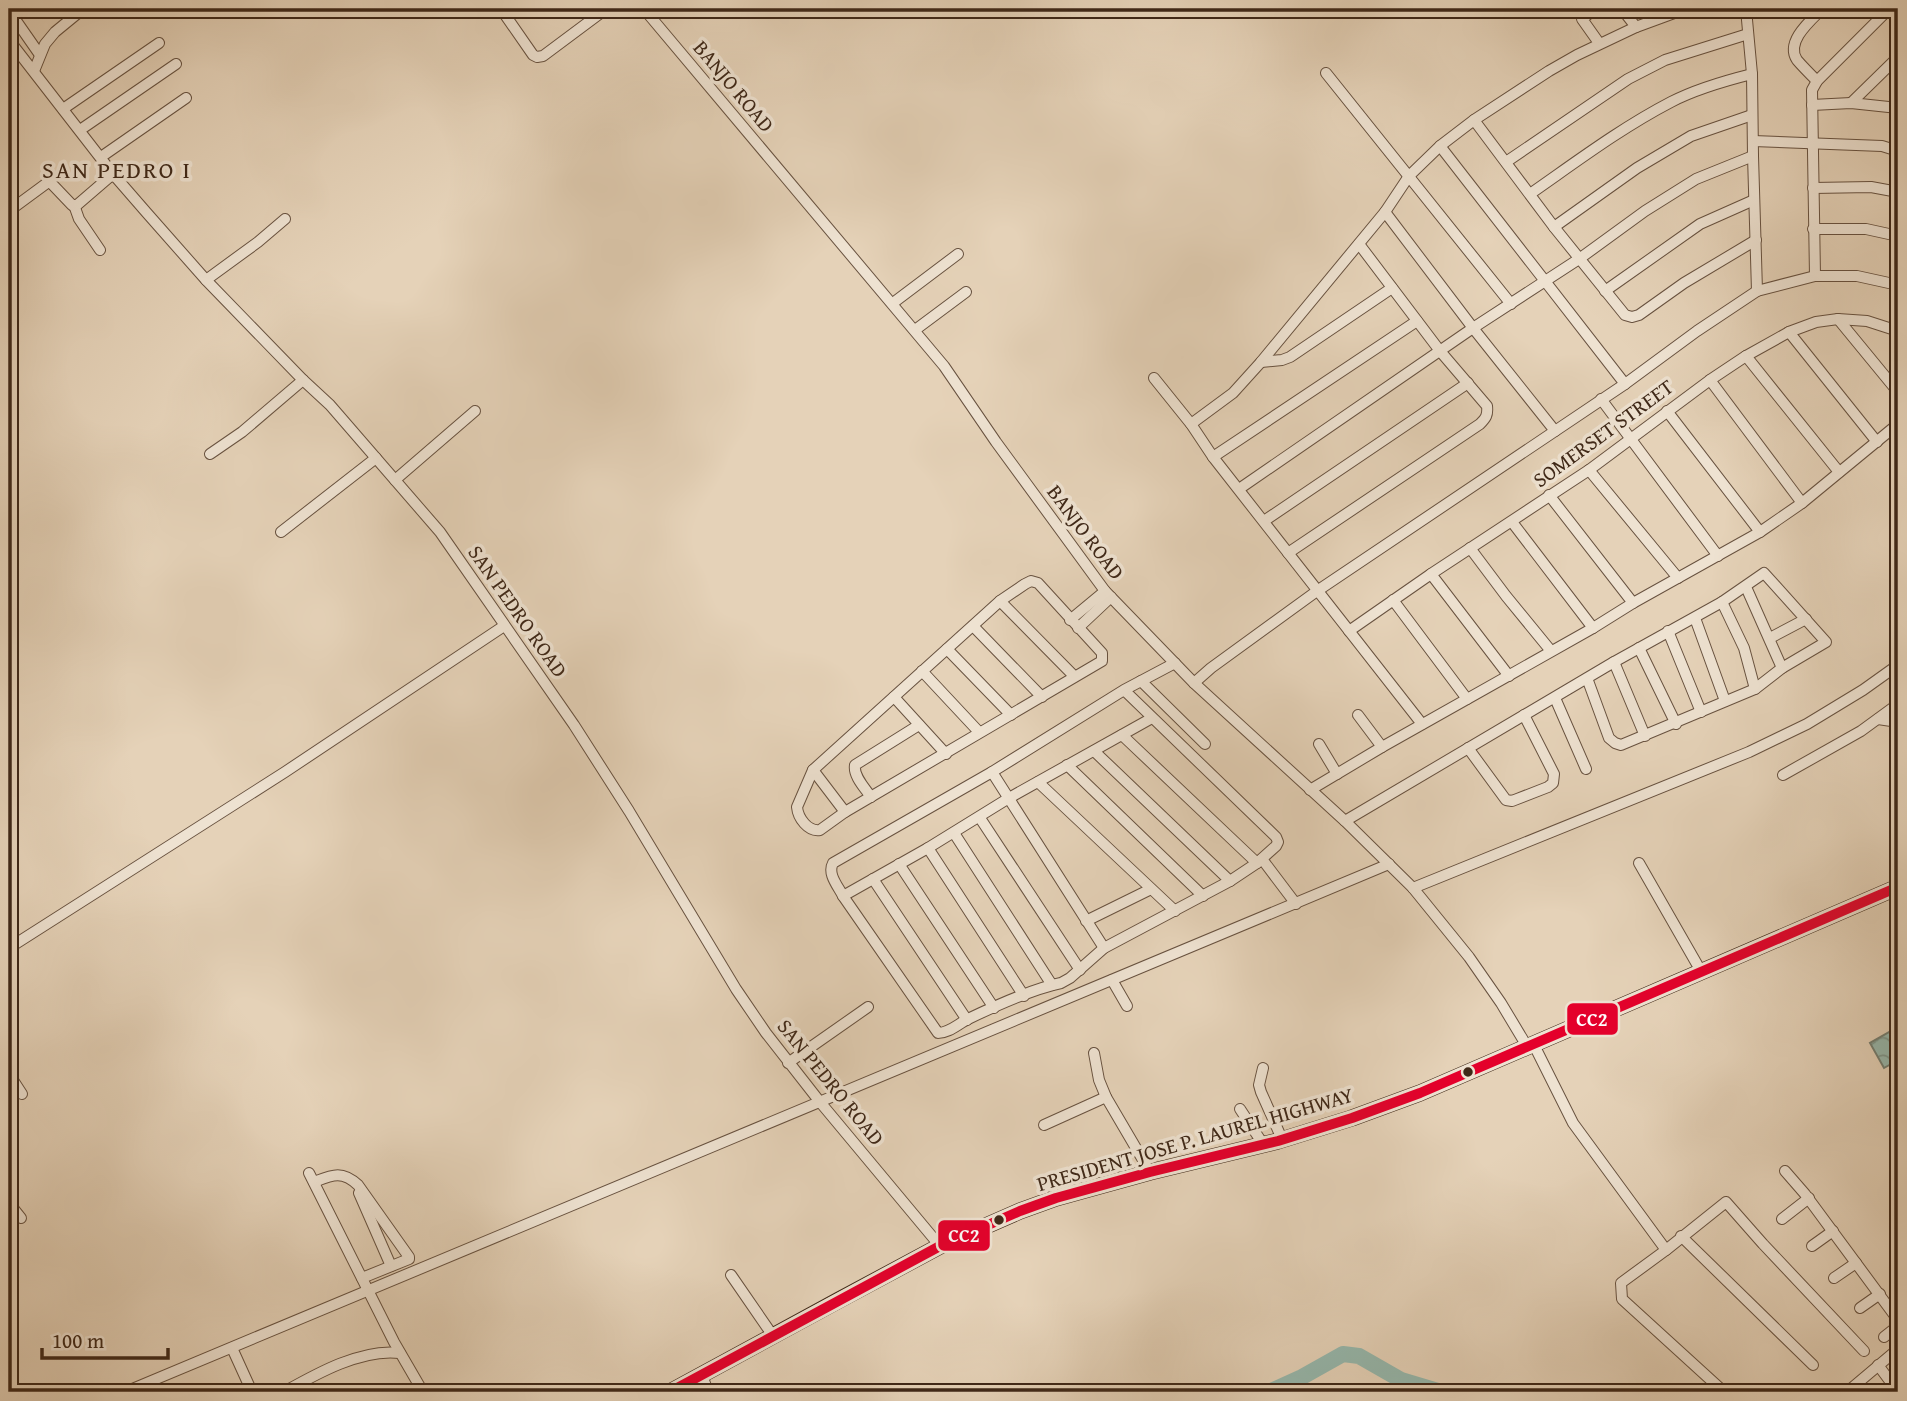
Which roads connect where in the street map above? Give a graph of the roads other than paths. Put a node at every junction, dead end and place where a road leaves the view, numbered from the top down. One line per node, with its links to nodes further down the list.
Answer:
1 (83, 9): 17 (street)
2 (501, 9): 3 (street)
3 (606, 9)
4 (644, 9): 65 (street, BANJO ROAD)
5 (1595, 9): 16 (street)
6 (1622, 9): 12 (street)
7 (1685, 9): 12 (street)
8 (1746, 9): 13 (street)
9 (1889, 9): 23 (street)
10 (1816, 11): 23 (street)
11 (17, 22): 17 (street)
12 (1636, 27): 16 (street)
13 (1748, 34): 22 (street); 38 (street)
14 (9, 40): 20 (street, SAN PEDRO ROAD)
15 (159, 43): 27 (street)
16 (1599, 43): 30 (street)
17 (40, 55): 20 (street)
18 (1898, 57): 25 (street)
19 (176, 64): 31 (street)
20 (34, 71): 27 (street, SAN PEDRO ROAD)
21 (1326, 73): 40 (street)
22 (1752, 74): 29 (street); 43 (street)
23 (1816, 80): 26 (street)
24 (186, 98): 37 (street)
25 (1851, 103): 26 (street); 28 (street)
26 (1812, 105): 33 (street)
27 (63, 108): 31 (street, SAN PEDRO ROAD)
28 (1898, 108)
29 (1752, 115): 32 (street); 49 (street)
30 (1474, 120): 34 (street); 38 (street)
31 (80, 130): 37 (street, SAN PEDRO ROAD)
32 (1753, 141): 33 (street); 36 (street)
33 (1813, 143): 35 (street); 41 (street)
34 (1440, 146): 40 (street); 59 (street)
35 (1898, 151)
36 (1753, 156): 44 (street); 56 (street)
37 (101, 157): 39 (street, SAN PEDRO ROAD)
38 (1506, 162): 43 (street)
39 (113, 174): 45 (street); 58 (street, SAN PEDRO ROAD)
40 (1409, 176): 47 (street); 66 (street)
41 (1813, 188): 42 (street); 50 (street)
42 (1898, 192)
43 (1530, 194): 49 (street)
44 (1754, 200): 52 (street); 62 (street)
45 (74, 205): 46 (street); 54 (street)
46 (9, 211)
47 (1385, 212): 53 (street); 69 (street)
48 (285, 219): 58 (street)
49 (1554, 227): 56 (street)
50 (1813, 229): 51 (street); 57 (street)
51 (1898, 236)
52 (1756, 240): 62 (street); 63 (street)
53 (1359, 244): 61 (street); 75 (street)
54 (100, 250)
55 (958, 254): 65 (street)
56 (1579, 259): 59 (street); 62 (street)
57 (1815, 275): 60 (street); 63 (street)
58 (206, 280): 77 (street, SAN PEDRO ROAD)
59 (1545, 282): 66 (street); 80 (street)
60 (1898, 285)
61 (1392, 288): 68 (street); 75 (street)
62 (1605, 291)
63 (1758, 291): 80 (street)
64 (966, 292): 70 (street)
65 (892, 303): 70 (street, BANJO ROAD)
66 (1511, 304): 69 (street)
67 (1838, 319): 71 (street, SOMERSET STREET); 72 (street, SOMERSET STREET); 81 (street)
68 (1417, 321): 73 (street); 91 (street)
69 (1473, 328): 73 (street); 87 (street)
70 (915, 330): 110 (street, BANJO ROAD)
71 (1898, 331)
72 (1789, 332): 74 (street, SOMERSET STREET); 89 (street)
73 (1440, 351): 79 (street); 96 (street)
74 (1746, 356): 78 (street, SOMERSET STREET); 94 (street)
75 (1261, 362): 85 (street)
76 (1154, 378): 85 (street)
77 (303, 380): 90 (street); 92 (street, SAN PEDRO ROAD)
78 (1710, 380): 84 (street, SOMERSET STREET); 98 (street)
79 (1468, 383): 99 (street); 104 (street)
80 (1625, 384): 82 (street)
81 (1898, 392)
82 (1601, 399): 87 (street); 88 (street)
83 (475, 411): 95 (street)
84 (1667, 411): 88 (street, SOMERSET STREET); 102 (street)
85 (1191, 424): 91 (street)
86 (1898, 424): 89 (street)
87 (1555, 431): 109 (street)
88 (1630, 439): 93 (street, SOMERSET STREET); 105 (street)
89 (1877, 442): 94 (street)
90 (210, 454)
91 (1213, 457): 96 (street)
92 (376, 458): 95 (street, SAN PEDRO ROAD); 101 (street)
93 (1589, 470): 97 (street, SOMERSET STREET); 107 (street)
94 (1839, 472): 98 (street)
95 (395, 480): 118 (street, SAN PEDRO ROAD)
96 (1239, 489): 99 (street)
97 (1549, 495): 100 (street, SOMERSET STREET); 114 (street)
98 (1802, 503): 102 (street)
99 (1264, 522): 104 (street)
100 (1512, 522): 103 (street, SOMERSET STREET); 121 (street)
101 (281, 532)
102 (1760, 532): 105 (street)
103 (1470, 548): 106 (street, SOMERSET STREET); 127 (street)
104 (1288, 553): 109 (street)
105 (1718, 556): 107 (street)
106 (1431, 574): 111 (street, SOMERSET STREET); 134 (street)
107 (1678, 578): 114 (street)
108 (1746, 587): 113 (street); 116 (street); 124 (street)
109 (1317, 591): 122 (street); 137 (street)
110 (1108, 594): 117 (street); 120 (street); 128 (street, BANJO ROAD)
111 (1393, 600): 122 (street, SOMERSET STREET); 143 (street)
112 (1000, 601): 117 (street); 119 (street); 133 (street)
113 (1721, 602): 115 (street); 139 (street)
114 (1633, 603): 121 (street)
115 (1695, 618): 123 (street); 144 (street)
116 (1806, 619): 124 (street); 131 (street)
117 (1070, 620): 120 (street)
118 (504, 625): 194 (street); 207 (street, SAN PEDRO ROAD)
119 (973, 626): 126 (street); 141 (street)
120 (1078, 628): 133 (street)
121 (1593, 628): 127 (street)
122 (1349, 631): 153 (street)
123 (1668, 631): 125 (street); 146 (street)
124 (1770, 638): 131 (street)
125 (1639, 648): 129 (street); 154 (street)
126 (947, 649): 132 (street); 147 (street)
127 (1551, 651): 134 (street)
128 (1175, 663): 136 (street); 137 (street, BANJO ROAD)
129 (1614, 663): 135 (street); 158 (street)
130 (1898, 666): 187 (street)
131 (1782, 668): 139 (street)
132 (922, 671): 140 (street); 156 (street)
133 (1074, 676): 141 (street)
134 (1508, 676): 143 (street)
135 (1587, 678): 142 (street); 158 (street)
136 (1141, 681): 138 (street); 159 (street)
137 (1194, 683): 172 (street, BANJO ROAD)
138 (1125, 690): 150 (street); 168 (street)
139 (1755, 690): 144 (street)
140 (894, 697): 155 (street); 167 (street)
141 (1042, 697): 147 (street)
142 (1555, 698): 149 (street); 166 (street)
143 (1467, 699): 153 (street)
144 (1725, 701): 146 (street)
145 (1898, 704): 151 (street)
146 (1701, 712): 154 (street)
147 (1011, 715): 156 (street)
148 (1358, 715): 161 (street)
149 (1524, 715): 162 (street); 162 (street)
150 (1152, 718): 157 (street); 180 (street)
151 (1878, 719): 152 (street); 170 (street)
152 (1898, 722)
153 (1422, 724): 161 (street)
154 (1676, 724): 158 (street)
155 (919, 725): 164 (street); 173 (street)
156 (979, 732): 164 (street)
157 (1122, 735): 163 (street); 180 (street)
158 (1645, 736)
159 (1205, 744)
160 (1319, 744): 169 (street)
161 (1382, 747): 169 (street)
162 (1468, 748): 177 (street)
163 (1094, 751): 165 (street); 185 (street)
164 (946, 754): 173 (street)
165 (1067, 765): 171 (street); 189 (street)
166 (1586, 769)
167 (813, 770): 175 (street); 175 (street)
168 (992, 772): 174 (street); 190 (street)
169 (1338, 774): 172 (street)
170 (1783, 775)
171 (1038, 782): 174 (street); 188 (street)
172 (1310, 790): 177 (street, BANJO ROAD)
173 (871, 797): 175 (street)
174 (1009, 798): 176 (street); 193 (street)
175 (845, 812)
176 (980, 818): 178 (street); 196 (street)
177 (1345, 821): 183 (street, BANJO ROAD)
178 (954, 833): 179 (street); 199 (street)
179 (928, 848): 182 (street); 200 (street)
180 (1260, 861): 185 (street); 191 (street)
181 (1639, 863): 197 (street)
182 (899, 864): 184 (street); 203 (street)
183 (1389, 864): 187 (street, BANJO ROAD); 191 (street)
184 (873, 879): 190 (street); 204 (street)
185 (1230, 881): 189 (street)
186 (1898, 887): 197 (highway, PRESIDENT JOSE P. LAUREL HIGHWAY)
187 (1413, 888): 205 (street, BANJO ROAD)
188 (1151, 889): 192 (street); 193 (street)
189 (1203, 896): 192 (street)
190 (843, 897): 204 (street)
191 (1296, 904): 198 (street)
192 (1175, 911): 195 (street)
193 (1086, 921): 195 (street)
194 (9, 948)
195 (1104, 948): 196 (street)
196 (1080, 970): 199 (street)
197 (1702, 973): 205 (highway, PRESIDENT JOSE P. LAUREL HIGHWAY)
198 (1112, 981): 201 (street); 212 (street)
199 (1052, 985): 200 (street)
200 (1024, 996): 203 (street)
201 (1127, 1006)
202 (868, 1007): 207 (street)
203 (994, 1008): 204 (street)
204 (967, 1020)
205 (1531, 1046): 215 (highway, PRESIDENT JOSE P. LAUREL HIGHWAY); 228 (street, BANJO ROAD)
206 (1094, 1053): 211 (street)
207 (788, 1063): 212 (street, SAN PEDRO ROAD)
208 (1263, 1068): 215 (street)
209 (9, 1074): 210 (street)
210 (22, 1094)
211 (1106, 1097): 214 (street); 218 (street)
212 (820, 1102): 226 (street, SAN PEDRO ROAD); 234 (street)
213 (1240, 1109): 216 (street)
214 (1044, 1125)
215 (1282, 1139): 216 (highway, PRESIDENT JOSE P. LAUREL HIGHWAY)
216 (1263, 1144): 218 (highway, PRESIDENT JOSE P. LAUREL HIGHWAY)
217 (1785, 1171): 220 (street)
218 (1150, 1172): 226 (highway, PRESIDENT JOSE P. LAUREL HIGHWAY)
219 (353, 1180): 230 (street); 230 (street); 232 (street)
220 (1809, 1198): 223 (street); 224 (street)
221 (9, 1203): 222 (street)
222 (21, 1219)
223 (1782, 1219)
224 (1833, 1231): 227 (street); 229 (street)
225 (1681, 1236): 228 (street); 243 (street); 245 (street)
226 (940, 1246): 239 (highway, PRESIDENT JOSE P. LAUREL HIGHWAY)
227 (1812, 1246)
228 (1665, 1250): 254 (street)
229 (1856, 1263): 233 (street); 235 (street)
230 (391, 1266): 232 (street)
231 (731, 1275): 239 (street)
232 (362, 1278): 234 (street)
233 (1834, 1278)
234 (368, 1291): 241 (street); 244 (street)
235 (1880, 1294): 236 (street); 237 (street)
236 (1860, 1308)
237 (1898, 1320)
238 (1898, 1326): 240 (street)
239 (773, 1336): 247 (highway, PRESIDENT JOSE P. LAUREL HIGHWAY)
240 (1884, 1337)
241 (232, 1348): 249 (street); 250 (street)
242 (1898, 1349): 246 (street)
243 (1864, 1351)
244 (400, 1353): 251 (street); 252 (street)
245 (1813, 1365)
246 (1878, 1365): 255 (street); 256 (street)
247 (702, 1375): 248 (highway, PRESIDENT JOSE P. LAUREL HIGHWAY); 253 (street)
248 (678, 1391)
249 (125, 1392)
250 (252, 1392)
251 (284, 1392)
252 (423, 1392)
253 (708, 1392)
254 (1724, 1392)
255 (1846, 1392)
256 (1898, 1392)

